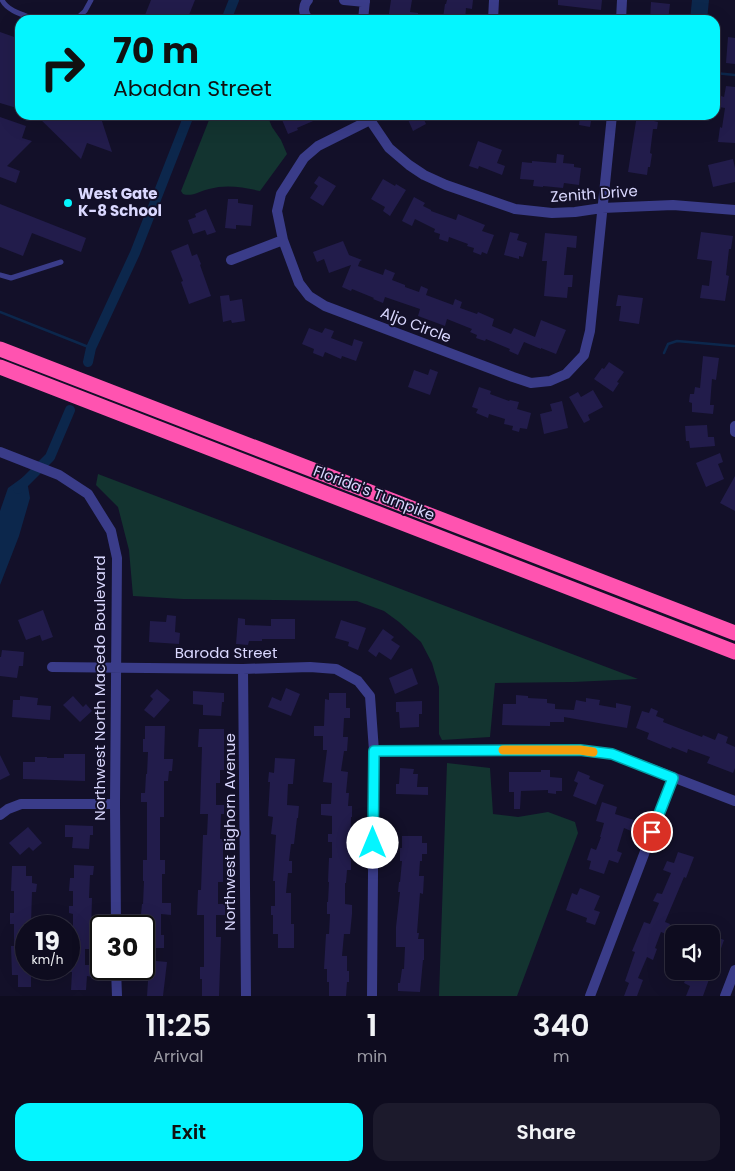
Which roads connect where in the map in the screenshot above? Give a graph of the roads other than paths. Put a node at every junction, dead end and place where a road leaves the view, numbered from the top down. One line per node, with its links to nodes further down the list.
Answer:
1 (2, 0): 8 (lane)
2 (91, 0): 9 (lane)
3 (308, 0): 10 (street)
4 (344, 0): 7 (street)
5 (494, 0): 12 (street)
6 (622, 0): 13 (street)
7 (365, 1): 11 (street)
8 (24, 15)
9 (81, 15)
10 (306, 15)
11 (364, 15)
12 (493, 15)
13 (621, 15)
14 (364, 120): 19 (street, Aljo Circle)
15 (371, 120): 17 (street, Zenith Drive)
16 (611, 120): 17 (street, Aljo Circle)
17 (602, 208): 18 (street, Zenith Drive); 19 (street, Aljo Circle)
18 (735, 210)
19 (283, 240): 20 (street)
20 (231, 260)
21 (61, 262): 22 (lane)
22 (0, 275)
23 (0, 349): 28 (highway, Florida's Turnpike)
24 (0, 367): 29 (highway, Florida's Turnpike)
25 (735, 426): 26 (street)
26 (735, 432)
27 (4, 454): 31 (street, Northwest North Macedo Boulevard)
28 (735, 633)
29 (735, 652)
30 (52, 667): 31 (street, Baroda Street)
31 (116, 667): 32 (street, Baroda Street); 36 (street, Northwest North Macedo Boulevard)
32 (244, 668): 33 (street, Baroda Street); 42 (street, Northwest Bighorn Avenue)
33 (374, 751): 34 (street); 43 (street)
34 (673, 778): 35 (street); 44 (street)
35 (735, 801)
36 (115, 804): 37 (street); 38 (street, Northwest North Macedo Boulevard)
37 (0, 815)
38 (116, 915)
39 (735, 970): 45 (street)
40 (116, 980): 41 (street)
41 (117, 996)
42 (246, 996)
43 (372, 996)
44 (590, 996)
45 (725, 996)

